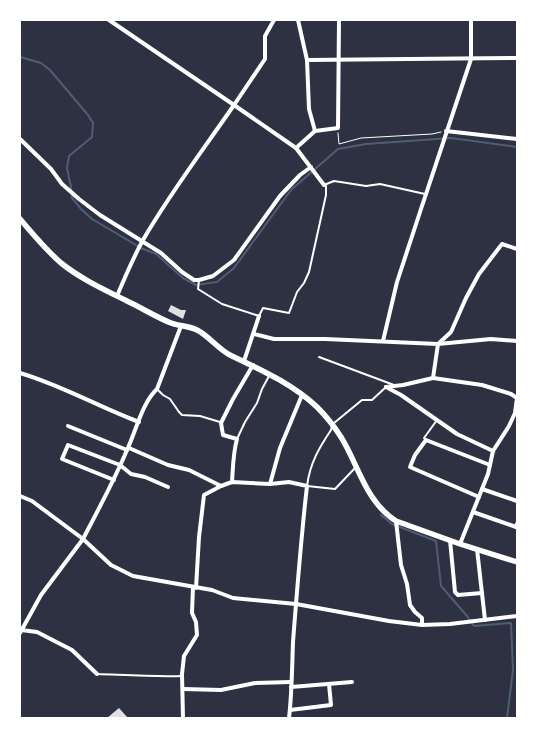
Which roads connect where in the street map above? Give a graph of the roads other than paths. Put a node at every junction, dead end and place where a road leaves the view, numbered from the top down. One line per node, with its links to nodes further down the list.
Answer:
1 (274, 20): 10 (street)
2 (298, 20): 8 (street)
3 (339, 20): 9 (street)
4 (471, 20): 7 (street)
5 (112, 21): 10 (street)
6 (517, 58): 7 (street)
7 (471, 59): 9 (street); 11 (street)
8 (307, 60): 9 (street); 12 (street)
9 (339, 60): 12 (street)
10 (234, 105): 15 (street); 20 (street)
11 (446, 131): 14 (street); 18 (street)
12 (315, 132): 15 (street)
13 (20, 139): 20 (street)
14 (517, 139)
15 (296, 148): 16 (street)
16 (311, 167): 17 (street); 22 (street)
17 (324, 185): 18 (lane); 24 (lane)
18 (425, 194): 27 (street)
19 (20, 219): 23 (main road)
20 (143, 241): 22 (street); 23 (street)
21 (517, 249): 29 (street)
22 (199, 280): 24 (lane)
23 (117, 296): 25 (main road)
24 (259, 316): 26 (street)
25 (181, 326): 31 (main road); 38 (street)
26 (254, 334): 27 (street); 31 (street)
27 (383, 341): 29 (street)
28 (517, 341): 29 (street)
29 (438, 344): 35 (street)
30 (319, 357): 36 (lane)
31 (244, 361): 32 (main road)
32 (253, 365): 34 (main road); 42 (street)
33 (20, 373): 41 (street)
34 (270, 374): 39 (main road); 45 (lane)
35 (433, 378): 36 (street); 48 (street)
36 (396, 386): 37 (street)
37 (386, 387): 40 (street); 43 (lane)
38 (157, 388): 41 (street); 42 (lane)
39 (302, 395): 43 (main road); 54 (street)
40 (437, 420): 46 (lane); 48 (street)
41 (139, 422): 47 (street)
42 (221, 423): 45 (street)
43 (332, 424): 51 (main road); 56 (lane)
44 (68, 426): 47 (street)
45 (237, 439): 53 (street)
46 (426, 440): 50 (street); 60 (street)
47 (128, 449): 49 (street); 55 (street)
48 (493, 451): 50 (street)
49 (120, 465): 52 (street); 52 (street); 57 (street)
50 (490, 466): 58 (street)
51 (356, 468): 56 (lane); 63 (main road)
52 (114, 480): 65 (street)
53 (232, 482): 54 (street); 55 (street)
54 (270, 484): 56 (street)
55 (221, 486): 70 (street)
56 (306, 486): 72 (street)
57 (168, 487)
58 (482, 489): 60 (street); 61 (street)
59 (20, 496): 65 (street)
60 (479, 497): 62 (street)
61 (517, 501)
62 (473, 512): 64 (street); 67 (street)
63 (396, 521): 66 (main road); 75 (street)
64 (517, 524)
65 (83, 540): 70 (street); 76 (street)
66 (450, 540): 67 (main road); 71 (street)
67 (460, 544): 68 (main road)
68 (477, 549): 69 (main road); 71 (street)
69 (517, 562)
70 (194, 587): 72 (street); 78 (street)
71 (482, 593): 74 (street)
72 (296, 604): 75 (street); 80 (street)
73 (517, 616): 74 (street)
74 (485, 620): 75 (street)
75 (422, 625)
76 (21, 631): 77 (street)
77 (97, 674): 78 (lane)
78 (182, 676): 82 (street)
79 (352, 682): 81 (street)
80 (291, 684): 81 (street); 82 (street); 83 (street)
81 (329, 684): 83 (street)
82 (183, 689): 84 (street)
83 (290, 710): 85 (street)
84 (183, 718)
85 (289, 718)

